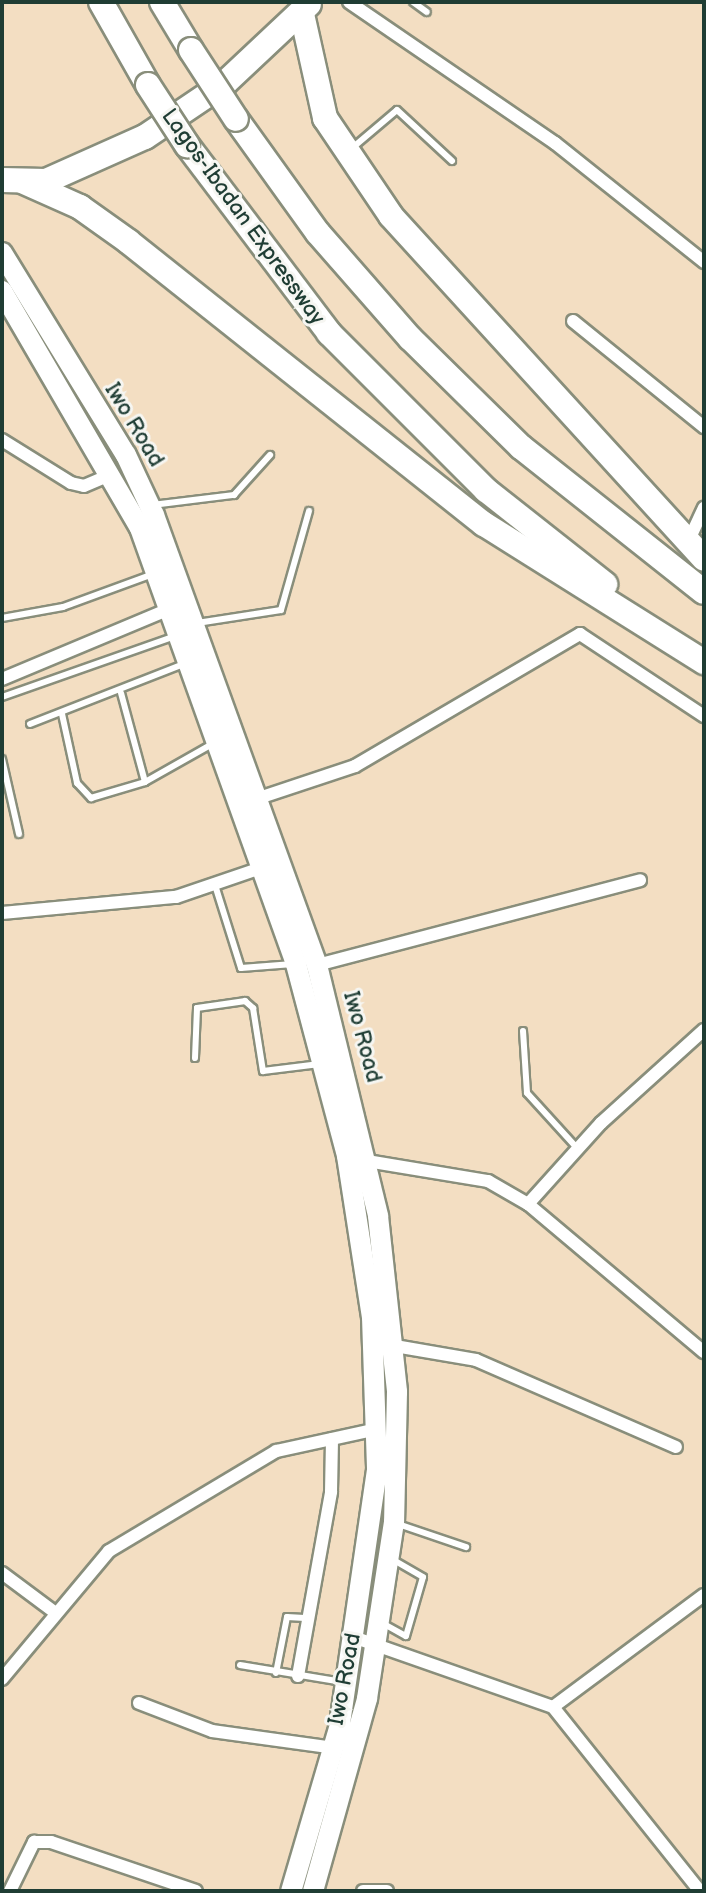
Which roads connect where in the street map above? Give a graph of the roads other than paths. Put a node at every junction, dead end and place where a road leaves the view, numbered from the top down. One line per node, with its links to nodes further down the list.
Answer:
1 (101, 2): 27 (highway, Lagos-Ibadan Expressway, bridge)
2 (162, 2): 23 (highway, bridge)
3 (349, 2): 11 (street)
4 (413, 2): 6 (lane)
5 (306, 8): 7 (highway); 9 (highway)
6 (427, 12)
7 (347, 152): 8 (lane); 21 (highway)
8 (452, 161)
9 (12, 180): 27 (highway)
10 (2, 253): 18 (main road, Iwo Road)
11 (704, 262)
12 (3, 294): 17 (main road, Iwo Road)
13 (573, 321): 14 (street)
14 (704, 427)
15 (2, 440): 17 (street)
16 (270, 455): 18 (lane)
17 (114, 473): 22 (main road, Iwo Road)
18 (150, 505): 26 (main road, Iwo Road)
19 (704, 507): 21 (street)
20 (309, 511): 26 (lane)
21 (698, 548)
22 (156, 572): 24 (main road, Iwo Road); 25 (lane)
23 (704, 592)
24 (169, 609): 26 (main road, Iwo Road); 29 (street)
25 (2, 618)
26 (186, 629): 28 (main road, Iwo Road); 31 (lane); 38 (main road, Iwo Road)
27 (704, 661)
28 (188, 662): 30 (lane); 35 (main road, Iwo Road)
29 (2, 679)
30 (121, 693): 32 (lane); 37 (lane)
31 (2, 697)
32 (62, 714): 34 (lane); 37 (lane)
33 (704, 716): 38 (street)
34 (30, 724)
35 (215, 743): 37 (lane); 40 (main road, Iwo Road)
36 (2, 759): 39 (lane)
37 (145, 782)
38 (256, 799): 45 (main road, Iwo Road)
39 (19, 834)
40 (258, 869): 42 (street); 44 (main road, Iwo Road)
41 (640, 880): 45 (street)
42 (214, 884): 43 (street); 44 (lane)
43 (2, 913)
44 (296, 964): 49 (main road, Iwo Road)
45 (317, 965): 51 (main road, Iwo Road)
46 (704, 1030): 50 (street)
47 (523, 1031): 50 (lane)
48 (195, 1058): 49 (lane)
49 (324, 1064): 55 (main road, Iwo Road)
50 (578, 1149): 52 (street)
51 (367, 1161): 52 (street); 53 (main road, Iwo Road)
52 (528, 1204): 54 (street)
53 (395, 1346): 57 (street); 58 (main road, Iwo Road)
54 (704, 1352)
55 (377, 1429): 56 (street); 66 (main road, Iwo Road)
56 (332, 1439): 63 (street); 64 (street)
57 (676, 1447)
58 (394, 1522): 59 (lane); 60 (main road, Iwo Road)
59 (466, 1547)
60 (390, 1558): 65 (main road, Iwo Road); 65 (lane)
61 (2, 1573): 63 (street)
62 (703, 1599): 74 (street)
63 (53, 1611): 71 (street)
64 (313, 1618): 69 (lane); 70 (street)
65 (380, 1623): 67 (main road, Iwo Road)
66 (356, 1638): 67 (street); 72 (main road, Iwo Road)
67 (378, 1644): 74 (street); 79 (main road, Iwo Road)
68 (240, 1665): 69 (lane)
69 (276, 1673): 70 (lane)
70 (298, 1676): 72 (lane)
71 (2, 1679)
72 (347, 1682): 75 (main road, Iwo Road)
73 (139, 1703): 75 (street)
74 (553, 1707): 82 (street)
75 (334, 1748): 78 (main road, Iwo Road)
76 (10, 1891): 77 (street)
77 (196, 1891)
78 (291, 1891)
79 (313, 1891)
80 (363, 1891): 81 (street)
81 (387, 1891)
82 (700, 1891)

